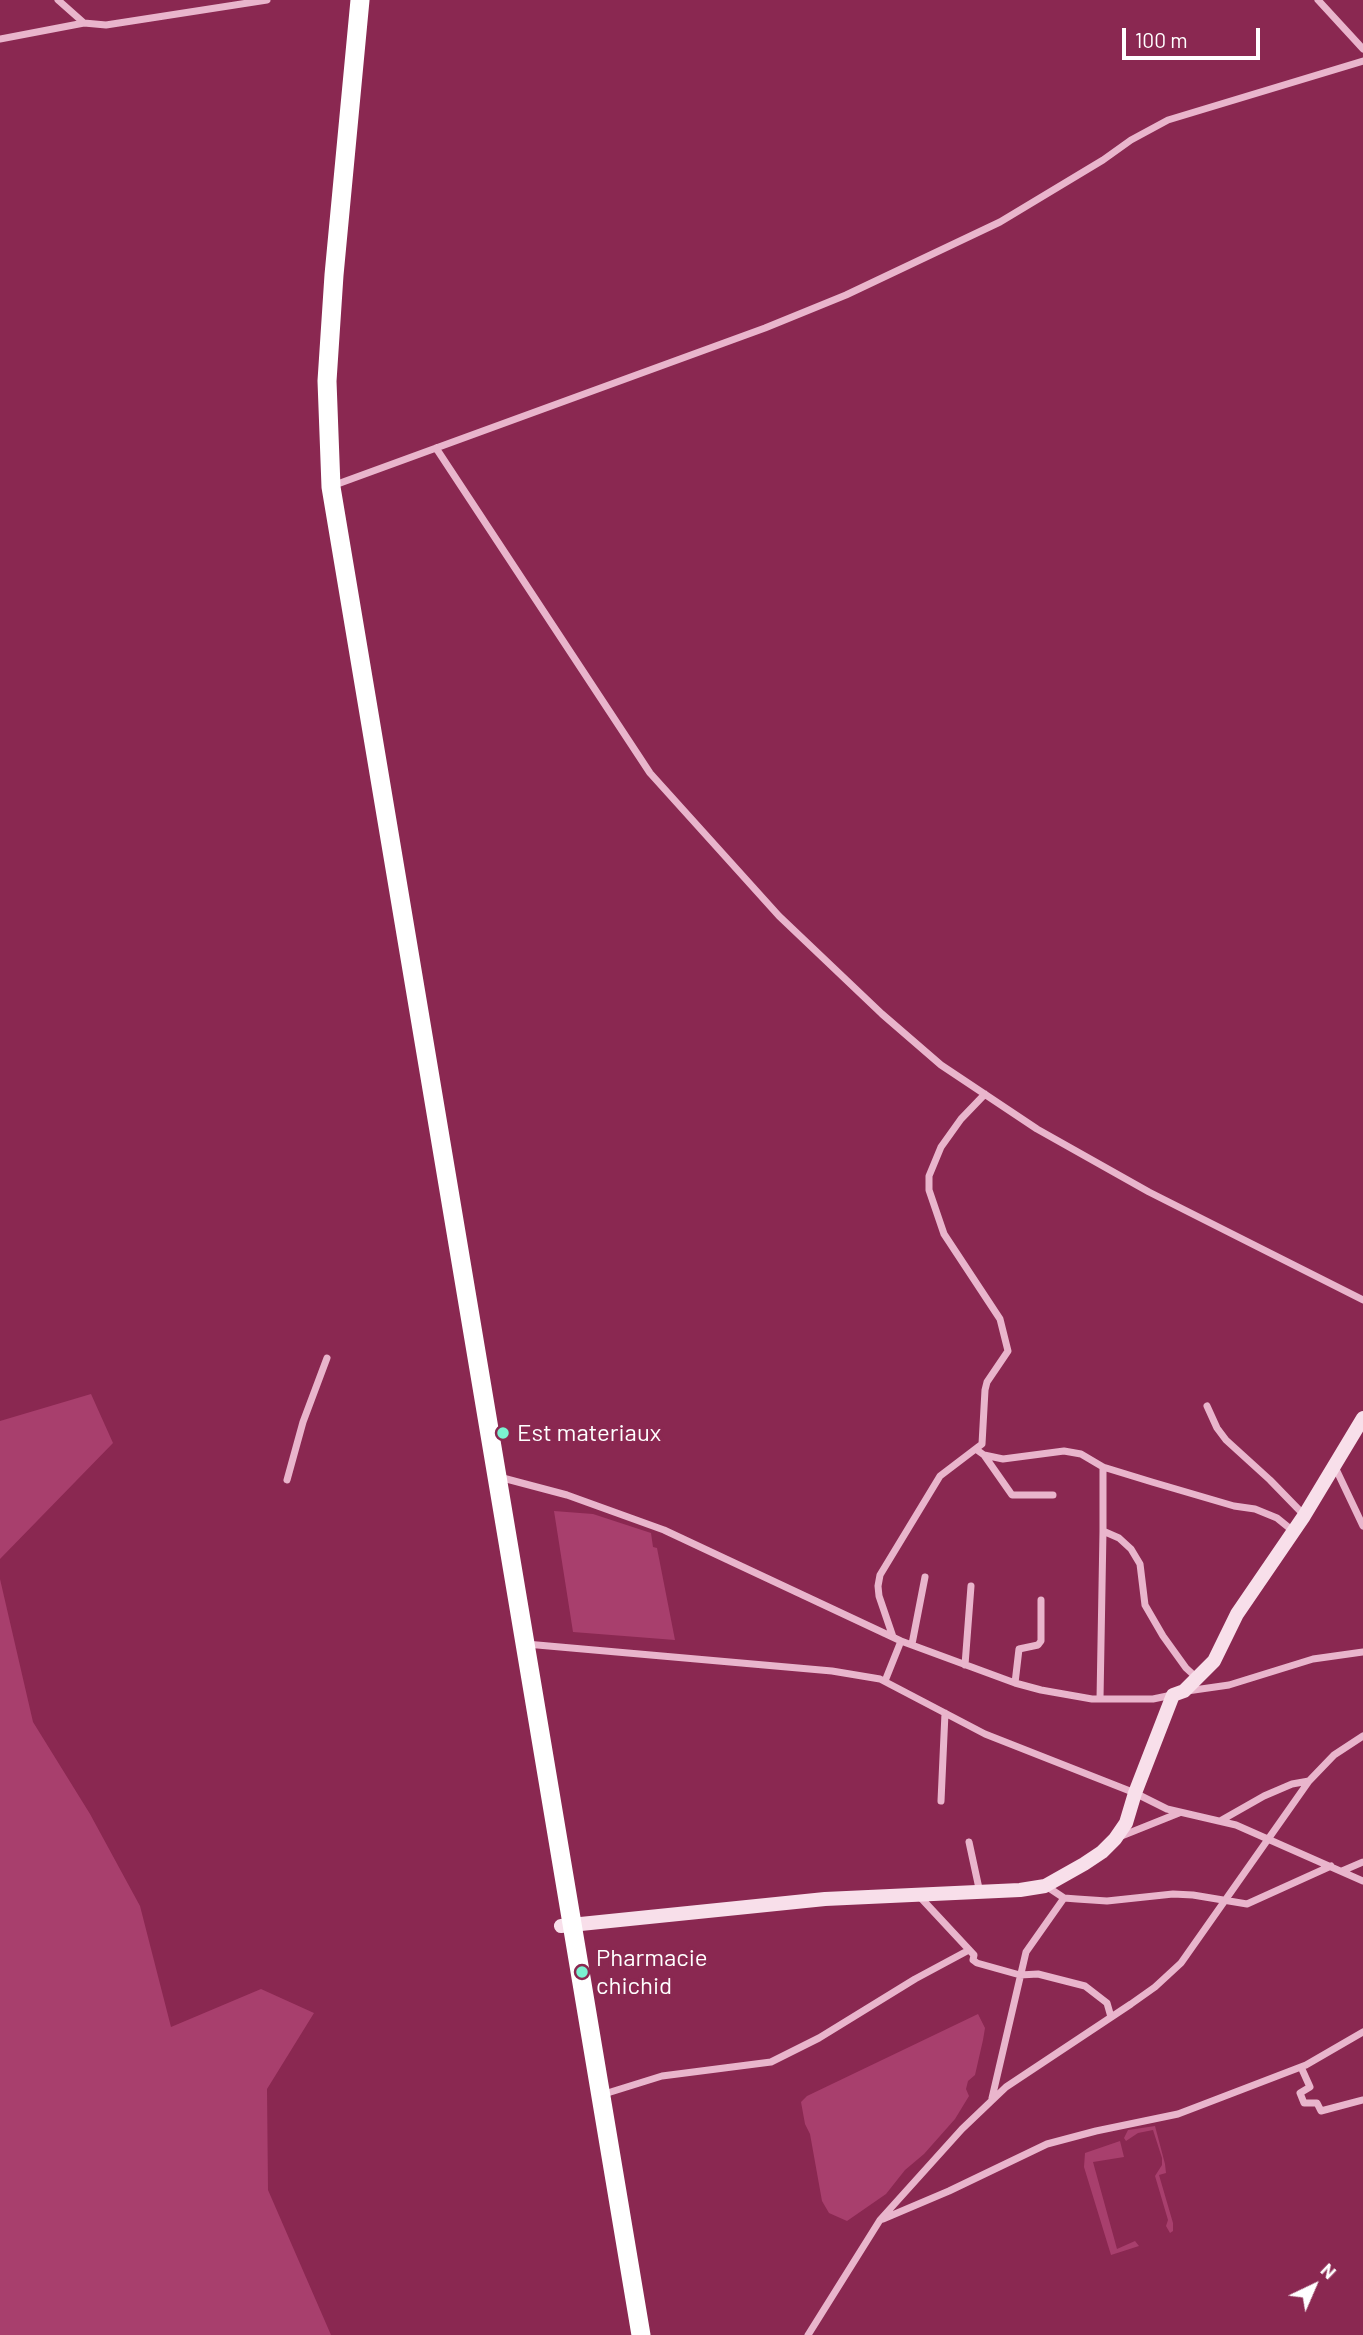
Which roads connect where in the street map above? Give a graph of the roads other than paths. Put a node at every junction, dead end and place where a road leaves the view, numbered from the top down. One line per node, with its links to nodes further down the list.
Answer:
1 (58, 0): 6 (street)
2 (267, 0): 6 (street)
3 (349, 0): 13 (highway)
4 (360, 0): 13 (highway)
5 (1318, 0): 9 (street)
6 (84, 23): 8 (street)
7 (1363, 36): 9 (street)
8 (0, 39)
9 (1354, 39): 10 (street)
10 (1363, 49)
11 (1363, 61): 12 (street)
12 (436, 448): 13 (street); 14 (street)
13 (327, 487): 22 (highway); 63 (highway)
14 (985, 1094): 15 (street); 19 (street)
15 (1363, 1300)
16 (327, 1358): 23 (street)
17 (1208, 1406): 25 (street)
18 (1363, 1418): 21 (street)
19 (980, 1452): 20 (street); 24 (street); 32 (street)
20 (1103, 1467): 27 (street); 28 (street)
21 (1335, 1467): 25 (street); 26 (street)
22 (497, 1477): 32 (street); 33 (highway)
23 (287, 1480)
24 (1053, 1495)
25 (1304, 1516): 28 (street)
26 (1363, 1525)
27 (1103, 1531): 37 (street); 41 (street)
28 (1293, 1532): 37 (street)
29 (925, 1577): 34 (street)
30 (971, 1586): 36 (street)
31 (1041, 1600): 39 (street)
32 (897, 1639): 34 (street); 38 (street)
33 (525, 1644): 38 (street); 63 (highway)
34 (912, 1644): 36 (street)
35 (1363, 1652): 40 (street)
36 (965, 1665): 39 (street)
37 (1197, 1679): 40 (street)
38 (886, 1681): 42 (street)
39 (1015, 1683): 41 (street)
40 (1179, 1693): 41 (street); 47 (street)
41 (1100, 1699)
42 (945, 1713): 47 (street); 48 (street)
43 (1363, 1736): 44 (street)
44 (1350, 1746): 45 (street); 46 (street)
45 (1363, 1747)
46 (1309, 1781): 50 (street); 51 (street)
47 (1135, 1793): 49 (street); 52 (street)
48 (941, 1801)
49 (1180, 1812): 50 (street); 52 (street)
50 (1220, 1821): 51 (street)
51 (1268, 1838): 55 (street); 62 (street)
52 (1115, 1839): 58 (street)
53 (970, 1842): 59 (street)
54 (1363, 1862): 56 (street)
55 (1331, 1866): 56 (street); 62 (street)
56 (1342, 1871): 57 (street)
57 (1363, 1881)
58 (1045, 1886): 59 (street); 61 (street)
59 (981, 1893): 60 (street)
60 (917, 1894): 63 (street); 64 (street)
61 (1064, 1898): 62 (street); 65 (street)
62 (1225, 1900): 66 (street)
63 (567, 1925): 69 (highway); 73 (highway)
64 (969, 1950): 65 (street); 69 (street)
65 (1020, 1975): 66 (street); 70 (street)
66 (1111, 2017): 70 (street)
67 (1363, 2032): 68 (street)
68 (1301, 2067): 71 (street); 72 (street)
69 (601, 2095): 74 (highway)
70 (992, 2100): 72 (street)
71 (1363, 2101)
72 (880, 2220): 75 (street)
73 (631, 2335)
74 (641, 2335)
75 (808, 2335)

